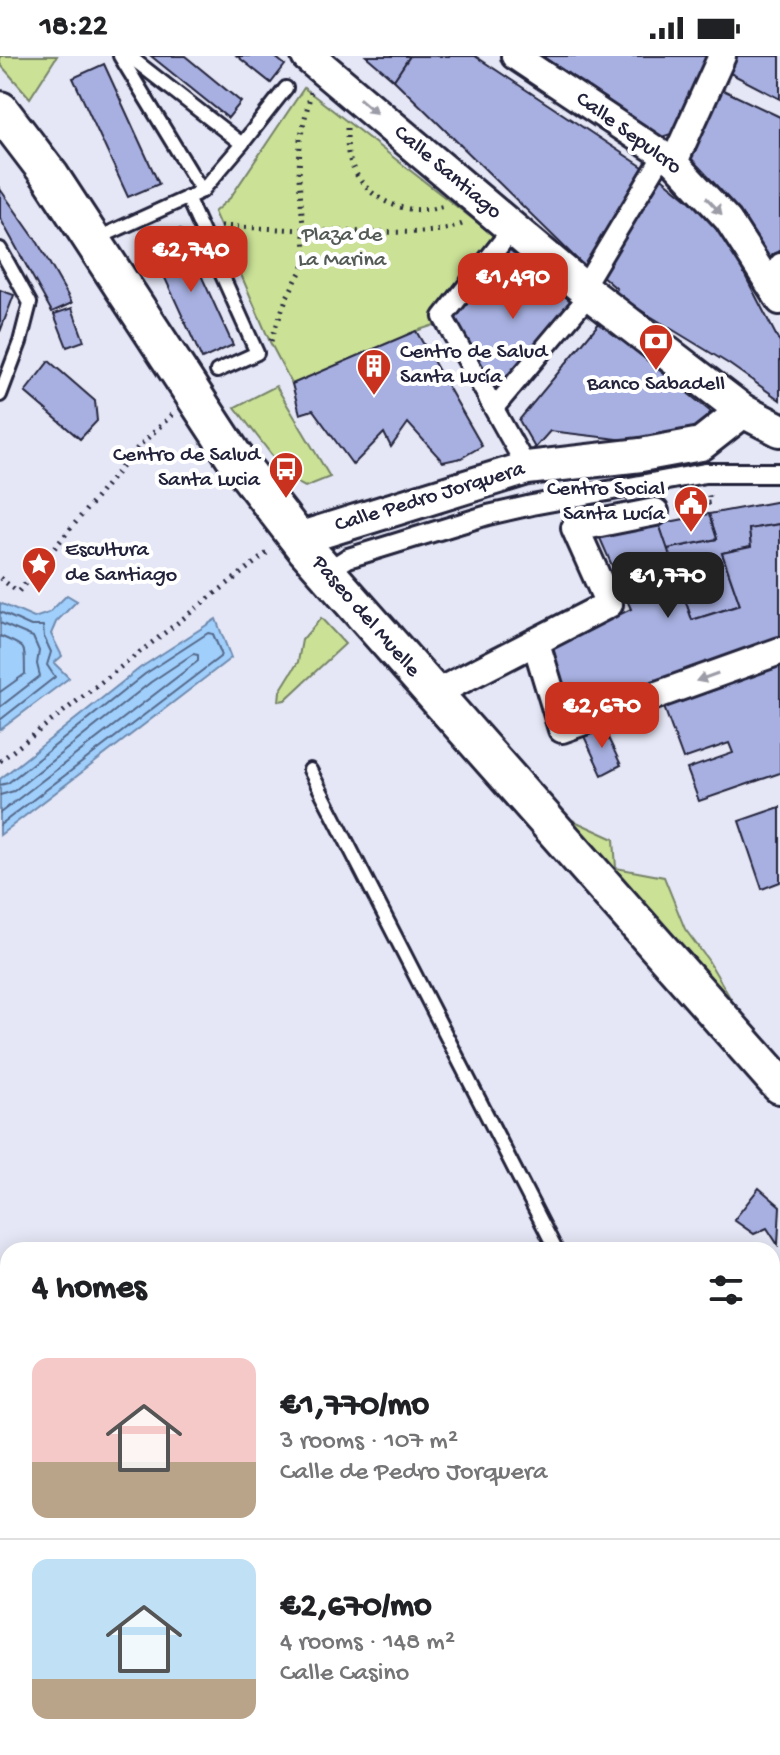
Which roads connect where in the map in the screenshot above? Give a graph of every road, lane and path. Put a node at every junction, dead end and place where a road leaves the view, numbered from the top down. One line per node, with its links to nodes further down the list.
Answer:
1 (120, 56): 12 (lane)
2 (129, 56): 10 (lane)
3 (308, 56): 17 (street, Calle Santiago, one-way to 17)
4 (722, 56): 11 (street)
5 (518, 57): 11 (street, Calle Sepulcro)
6 (286, 88): 10 (lane)
7 (313, 88): 18 (path)
8 (0, 110): 19 (main road, Paseo del Muelle)
9 (347, 124): 14 (path)
10 (242, 144): 12 (lane)
11 (668, 158): 21 (street, Calle Sepulcro, one-way to 21); 22 (street)
12 (202, 191): 13 (lane)
13 (187, 197): 16 (lane); 19 (lane)
14 (452, 203)
15 (471, 221): 18 (path)
16 (200, 225): 18 (path); 23 (lane)
17 (513, 228): 22 (street, Calle Santiago); 22 (street); 29 (street)
18 (304, 231): 23 (path)
19 (93, 240): 32 (main road, Paseo del Muelle)
20 (0, 249): 25 (lane)
21 (776, 282)
22 (586, 291): 26 (street, Calle Santiago)
23 (257, 353): 24 (lane)
24 (217, 371)
25 (0, 395)
26 (743, 411): 28 (street, Calle Santiago); 29 (street, Calle Pedro Jorquera)
27 (176, 412): 34 (path)
28 (780, 430)
29 (527, 468): 32 (street, Calle Pedro Jorquera)
30 (780, 473): 33 (street)
31 (655, 512): 35 (street)
32 (286, 543): 33 (main road, Paseo del Muelle); 38 (path)
33 (326, 572): 37 (main road, Paseo del Muelle)
34 (0, 578)
35 (536, 643): 36 (street, one-way to 35); 37 (street)
36 (780, 651)
37 (434, 694): 40 (main road, Paseo del Muelle)
38 (0, 761)
39 (310, 770): 41 (lane)
40 (780, 1085)
41 (552, 1242)

